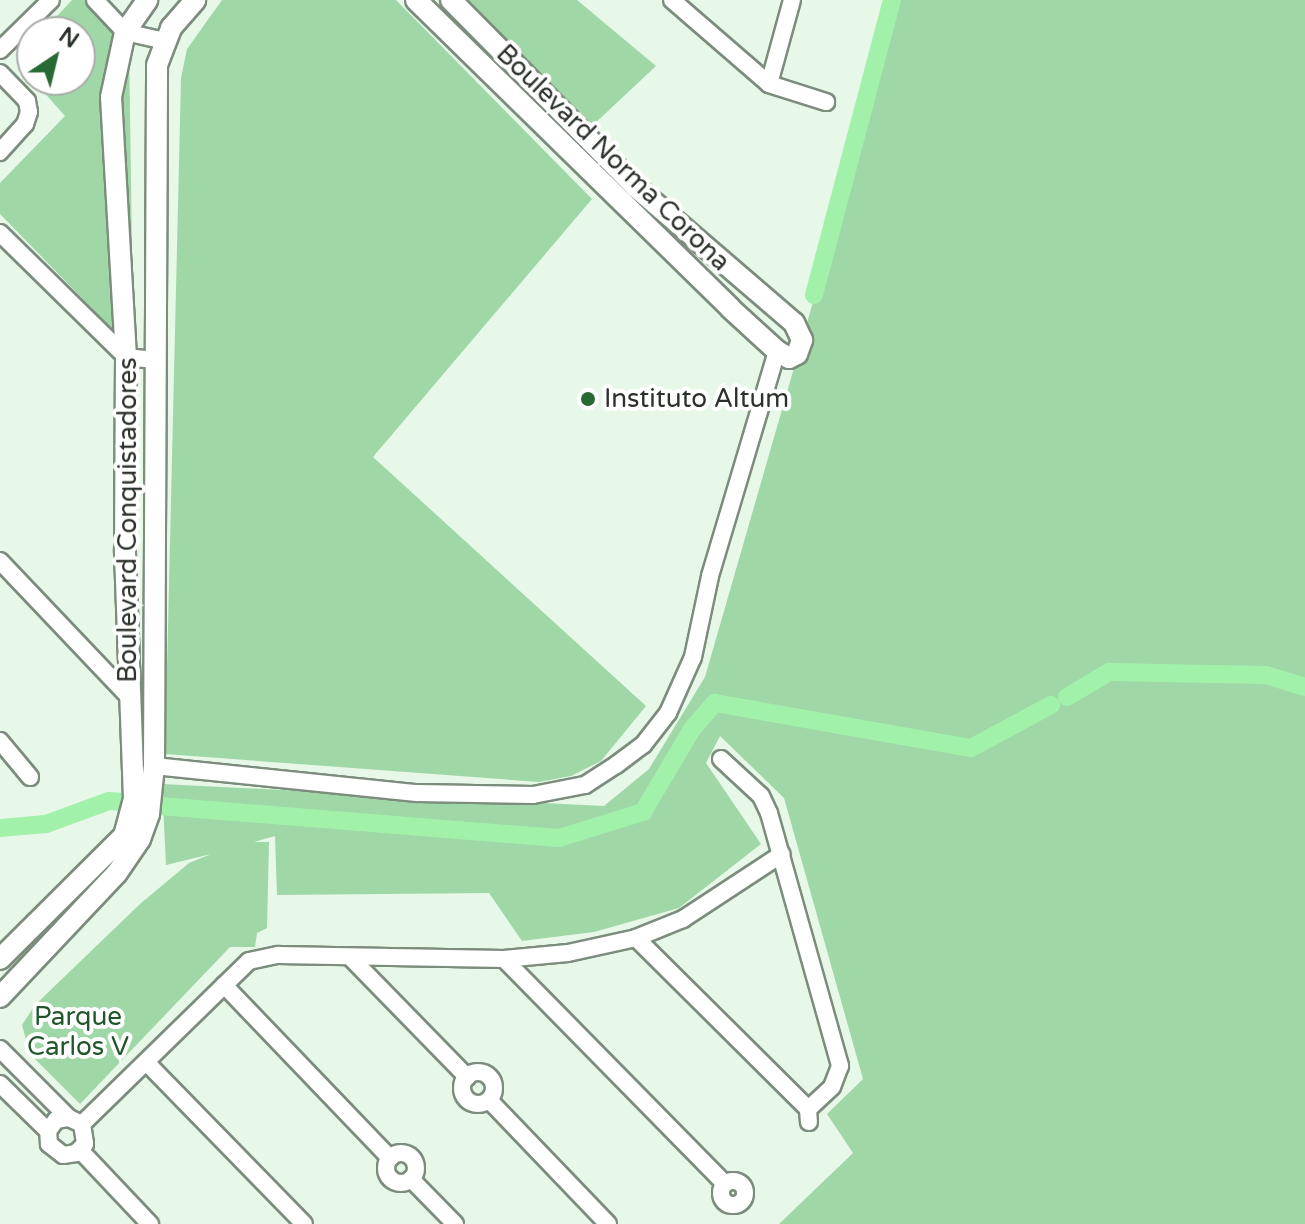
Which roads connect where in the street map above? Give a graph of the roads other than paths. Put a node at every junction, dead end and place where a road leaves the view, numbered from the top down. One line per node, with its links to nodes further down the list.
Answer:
1 (51, 0): 11 (street)
2 (95, 0): 9 (street)
3 (147, 0): 9 (street, Boulevard Conquistadores)
4 (195, 0): 10 (street, Boulevard Conquistadores)
5 (416, 0): 17 (street, Boulevard Norma Corona)
6 (451, 0): 16 (street, Boulevard Norma Corona)
7 (672, 0): 13 (street)
8 (792, 0): 13 (street)
9 (125, 32): 10 (street); 20 (street, Boulevard Conquistadores)
10 (165, 41): 21 (street, Boulevard Conquistadores)
11 (0, 50)
12 (0, 73): 15 (street)
13 (769, 84): 14 (street)
14 (826, 102)
15 (0, 152)
16 (636, 187): 17 (street); 19 (street, Boulevard Norma Corona)
17 (620, 204): 19 (street, Boulevard Norma Corona)
18 (0, 233): 20 (street)
19 (777, 351): 26 (street)
20 (126, 357): 21 (street); 23 (street, Boulevard Conquistadores)
21 (155, 360): 26 (street, Boulevard Conquistadores)
22 (0, 561): 23 (street)
23 (130, 698): 31 (street, Boulevard Conquistadores)
24 (0, 741): 27 (street)
25 (721, 759): 28 (street)
26 (154, 766): 34 (street, Boulevard Conquistadores)
27 (30, 777)
28 (782, 854): 29 (street); 29 (street)
29 (636, 938): 32 (street)
30 (350, 957): 32 (street); 33 (street); 45 (street)
31 (0, 959)
32 (504, 959): 41 (street)
33 (224, 985): 36 (street); 44 (street)
34 (0, 997)
35 (0, 1049): 38 (street)
36 (146, 1062): 38 (street); 43 (street)
37 (0, 1084): 39 (street)
38 (75, 1121): 39 (street); 40 (street)
39 (48, 1131): 40 (street)
40 (80, 1150): 42 (street)
41 (725, 1184)
42 (150, 1224)
43 (304, 1224)
44 (455, 1224)
45 (608, 1224)

